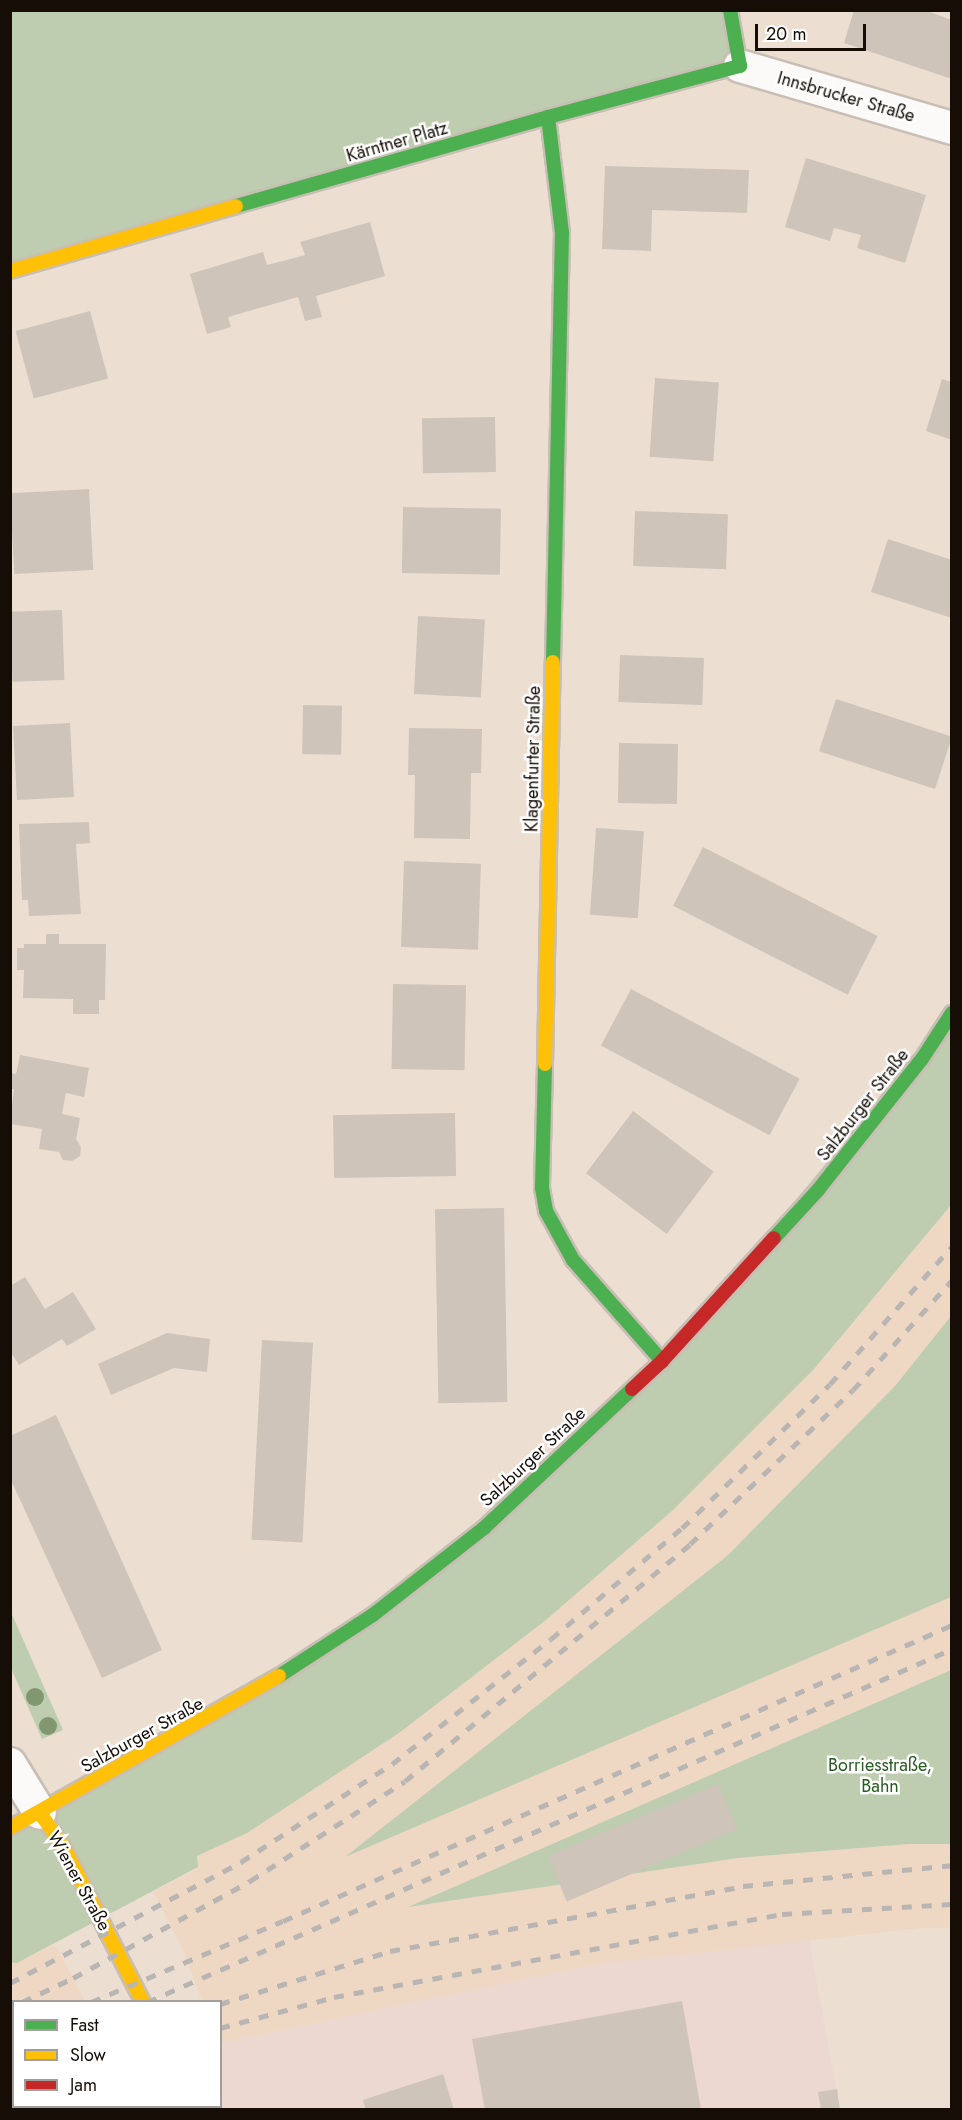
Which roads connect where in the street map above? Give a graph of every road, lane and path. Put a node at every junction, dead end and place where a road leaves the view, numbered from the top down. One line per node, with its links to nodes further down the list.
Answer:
1 (730, 10): 2 (street)
2 (740, 66): 3 (street, Kärntner Platz); 4 (street, Innsbrucker Straße)
3 (548, 117): 5 (street, Kärntner Platz); 7 (street, Klagenfurter Straße)
4 (951, 128)
5 (10, 271)
6 (951, 1013): 7 (street, Salzburger Straße)
7 (662, 1361): 9 (street, Salzburger Straße)
8 (10, 1764): 9 (street, Wiener Straße)
9 (40, 1814): 10 (street, Salzburger Straße); 11 (street, Wiener Straße)
10 (10, 1828)
11 (143, 2000)

